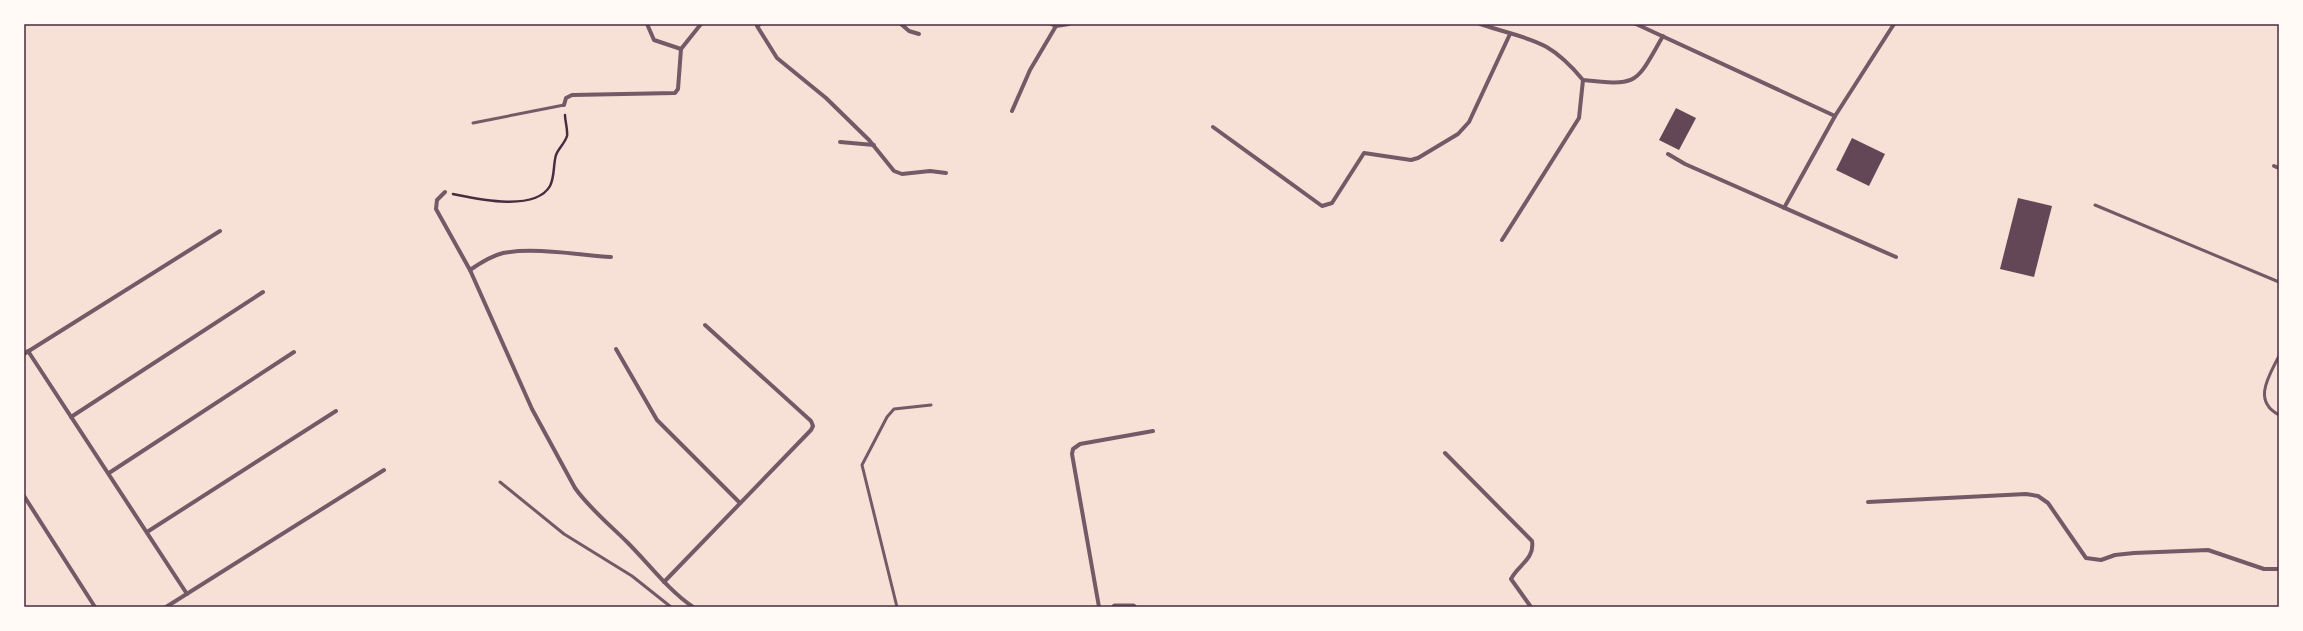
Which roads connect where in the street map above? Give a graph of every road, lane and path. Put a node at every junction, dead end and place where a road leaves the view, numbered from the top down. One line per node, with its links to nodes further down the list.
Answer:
1 (647, 24): 14 (street)
2 (701, 24): 14 (street)
3 (760, 24): 22 (street)
4 (901, 24): 11 (street)
5 (1051, 24): 10 (street)
6 (1069, 24): 10 (street)
7 (1480, 24): 12 (street)
8 (1636, 24): 13 (street)
9 (1894, 24): 18 (street)
10 (1056, 26): 17 (street)
11 (919, 34)
12 (1510, 34): 15 (street); 20 (street)
13 (1662, 36): 15 (street); 18 (street)
14 (681, 49): 16 (street)
15 (1583, 80): 31 (street)
16 (564, 105): 19 (lane); 27 (path)
17 (1012, 111)
18 (1835, 116): 29 (street)
19 (472, 123)
20 (1213, 127)
21 (840, 142): 22 (street)
22 (874, 145): 26 (street)
23 (1668, 154): 29 (street)
24 (2274, 166): 25 (street)
25 (2279, 168)
26 (946, 173)
27 (445, 192): 34 (street)
28 (2095, 205): 35 (lane)
29 (1784, 208): 32 (street)
30 (220, 231): 40 (street)
31 (1502, 240)
32 (1896, 257)
33 (611, 258): 34 (street)
34 (470, 270): 56 (street)
35 (2279, 282)
36 (263, 292): 45 (street)
37 (704, 325): 53 (street)
38 (616, 349): 53 (street)
39 (294, 352): 49 (street)
40 (26, 353): 45 (street)
41 (2279, 356): 44 (lane)
42 (931, 405): 62 (lane)
43 (336, 411): 54 (street)
44 (2279, 415)
45 (71, 417): 49 (street)
46 (1153, 431): 63 (street)
47 (1445, 453): 66 (street)
48 (384, 470): 57 (street)
49 (109, 473): 54 (street)
50 (500, 482): 60 (lane)
51 (24, 496): 58 (street)
52 (1868, 502): 55 (street)
53 (740, 503): 56 (street)
54 (147, 532): 57 (street)
55 (2279, 569)
56 (664, 582): 61 (street)
57 (187, 594): 59 (street)
58 (95, 607)
59 (166, 607)
60 (672, 607)
61 (693, 607)
62 (897, 607)
63 (1099, 607)
64 (1116, 607): 65 (street)
65 (1133, 607)
66 (1531, 607)

